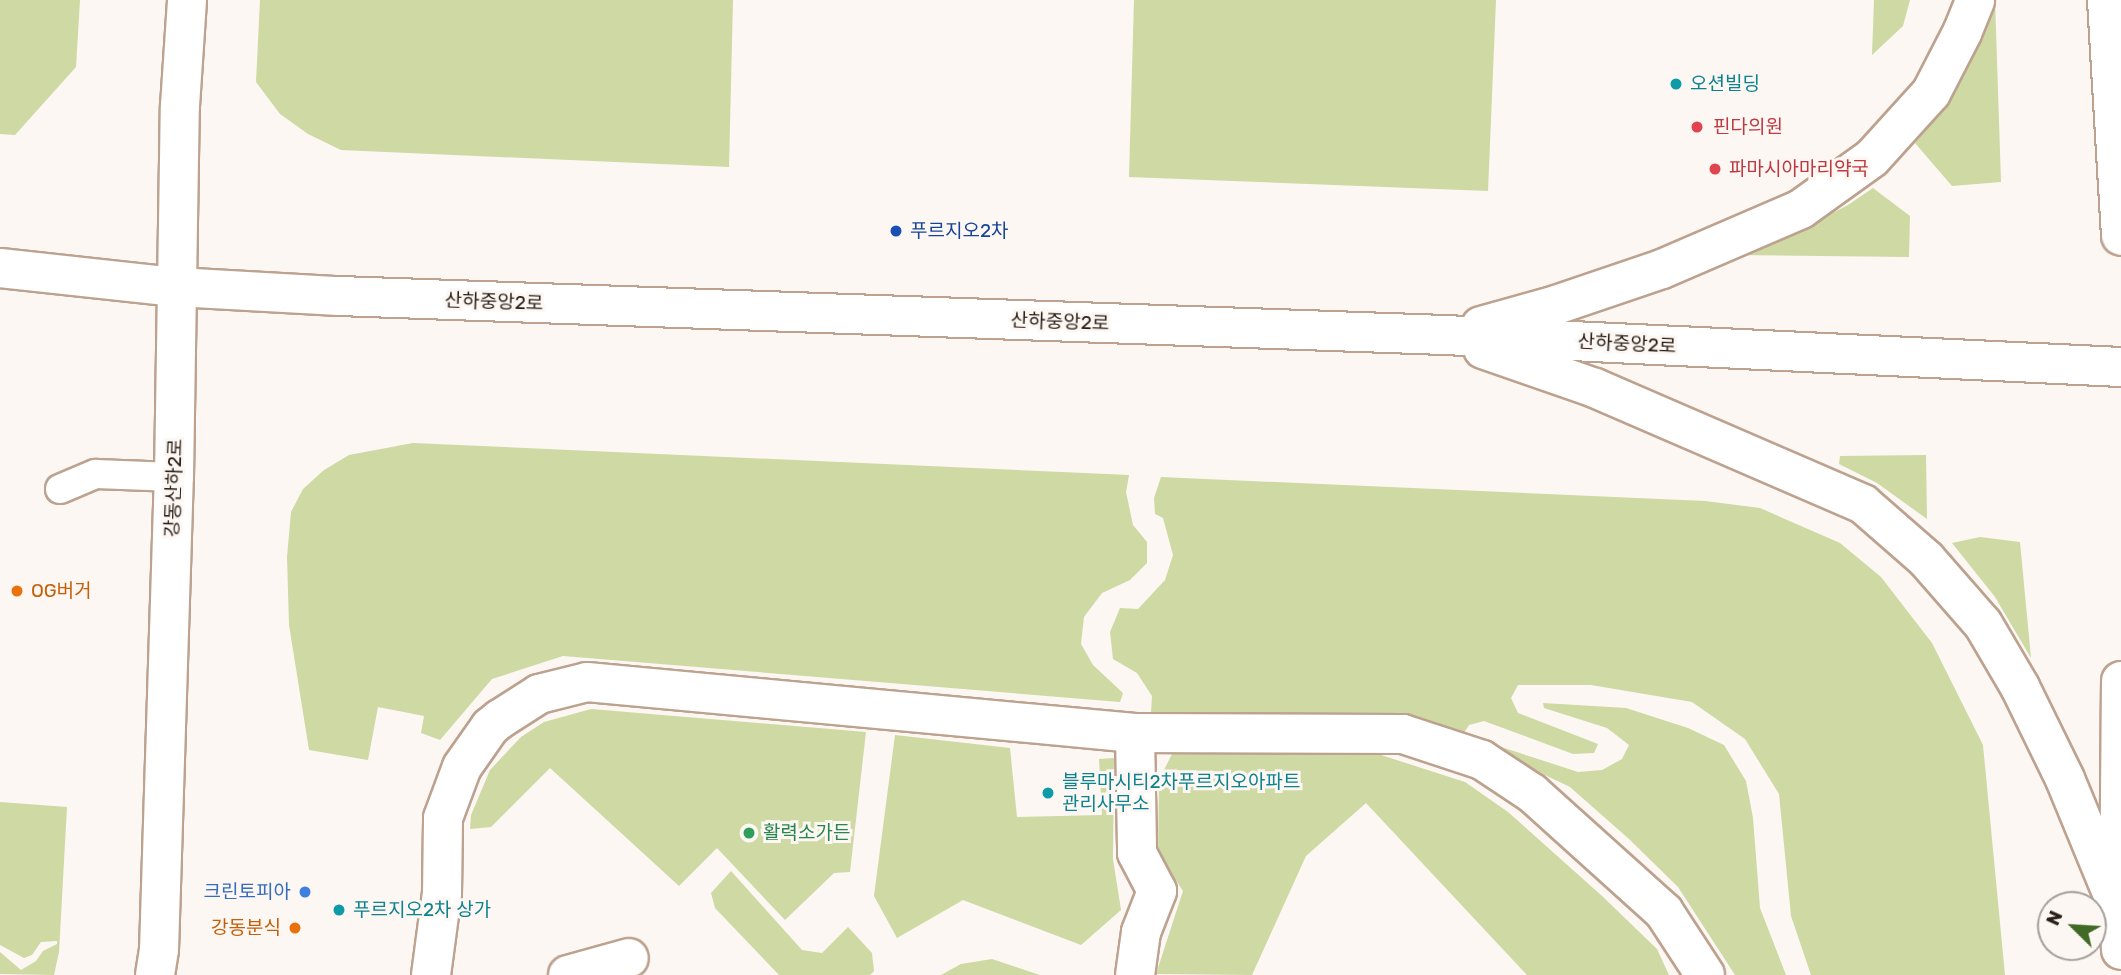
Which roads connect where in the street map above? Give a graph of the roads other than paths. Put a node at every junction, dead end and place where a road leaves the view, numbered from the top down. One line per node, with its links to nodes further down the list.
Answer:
1 (187, 0): 6 (street, 강동산하2로)
2 (1975, 0): 7 (street)
3 (2107, 0): 4 (street)
4 (2121, 236)
5 (0, 268): 6 (street, 산하중앙2로)
6 (176, 287): 7 (street, 산하중앙2로); 9 (street, 강동산하2로)
7 (1445, 335): 8 (street, 산하중앙2로); 13 (street)
8 (2121, 367)
9 (174, 477): 10 (lane); 16 (street, 강동산하2로)
10 (60, 489)
11 (2121, 681): 13 (street)
12 (1135, 733): 17 (street); 19 (street); 20 (street)
13 (2120, 908): 14 (street)
14 (2121, 950)
15 (629, 958): 18 (street)
16 (155, 975)
17 (431, 975)
18 (568, 975)
19 (1135, 975)
20 (1705, 975)

